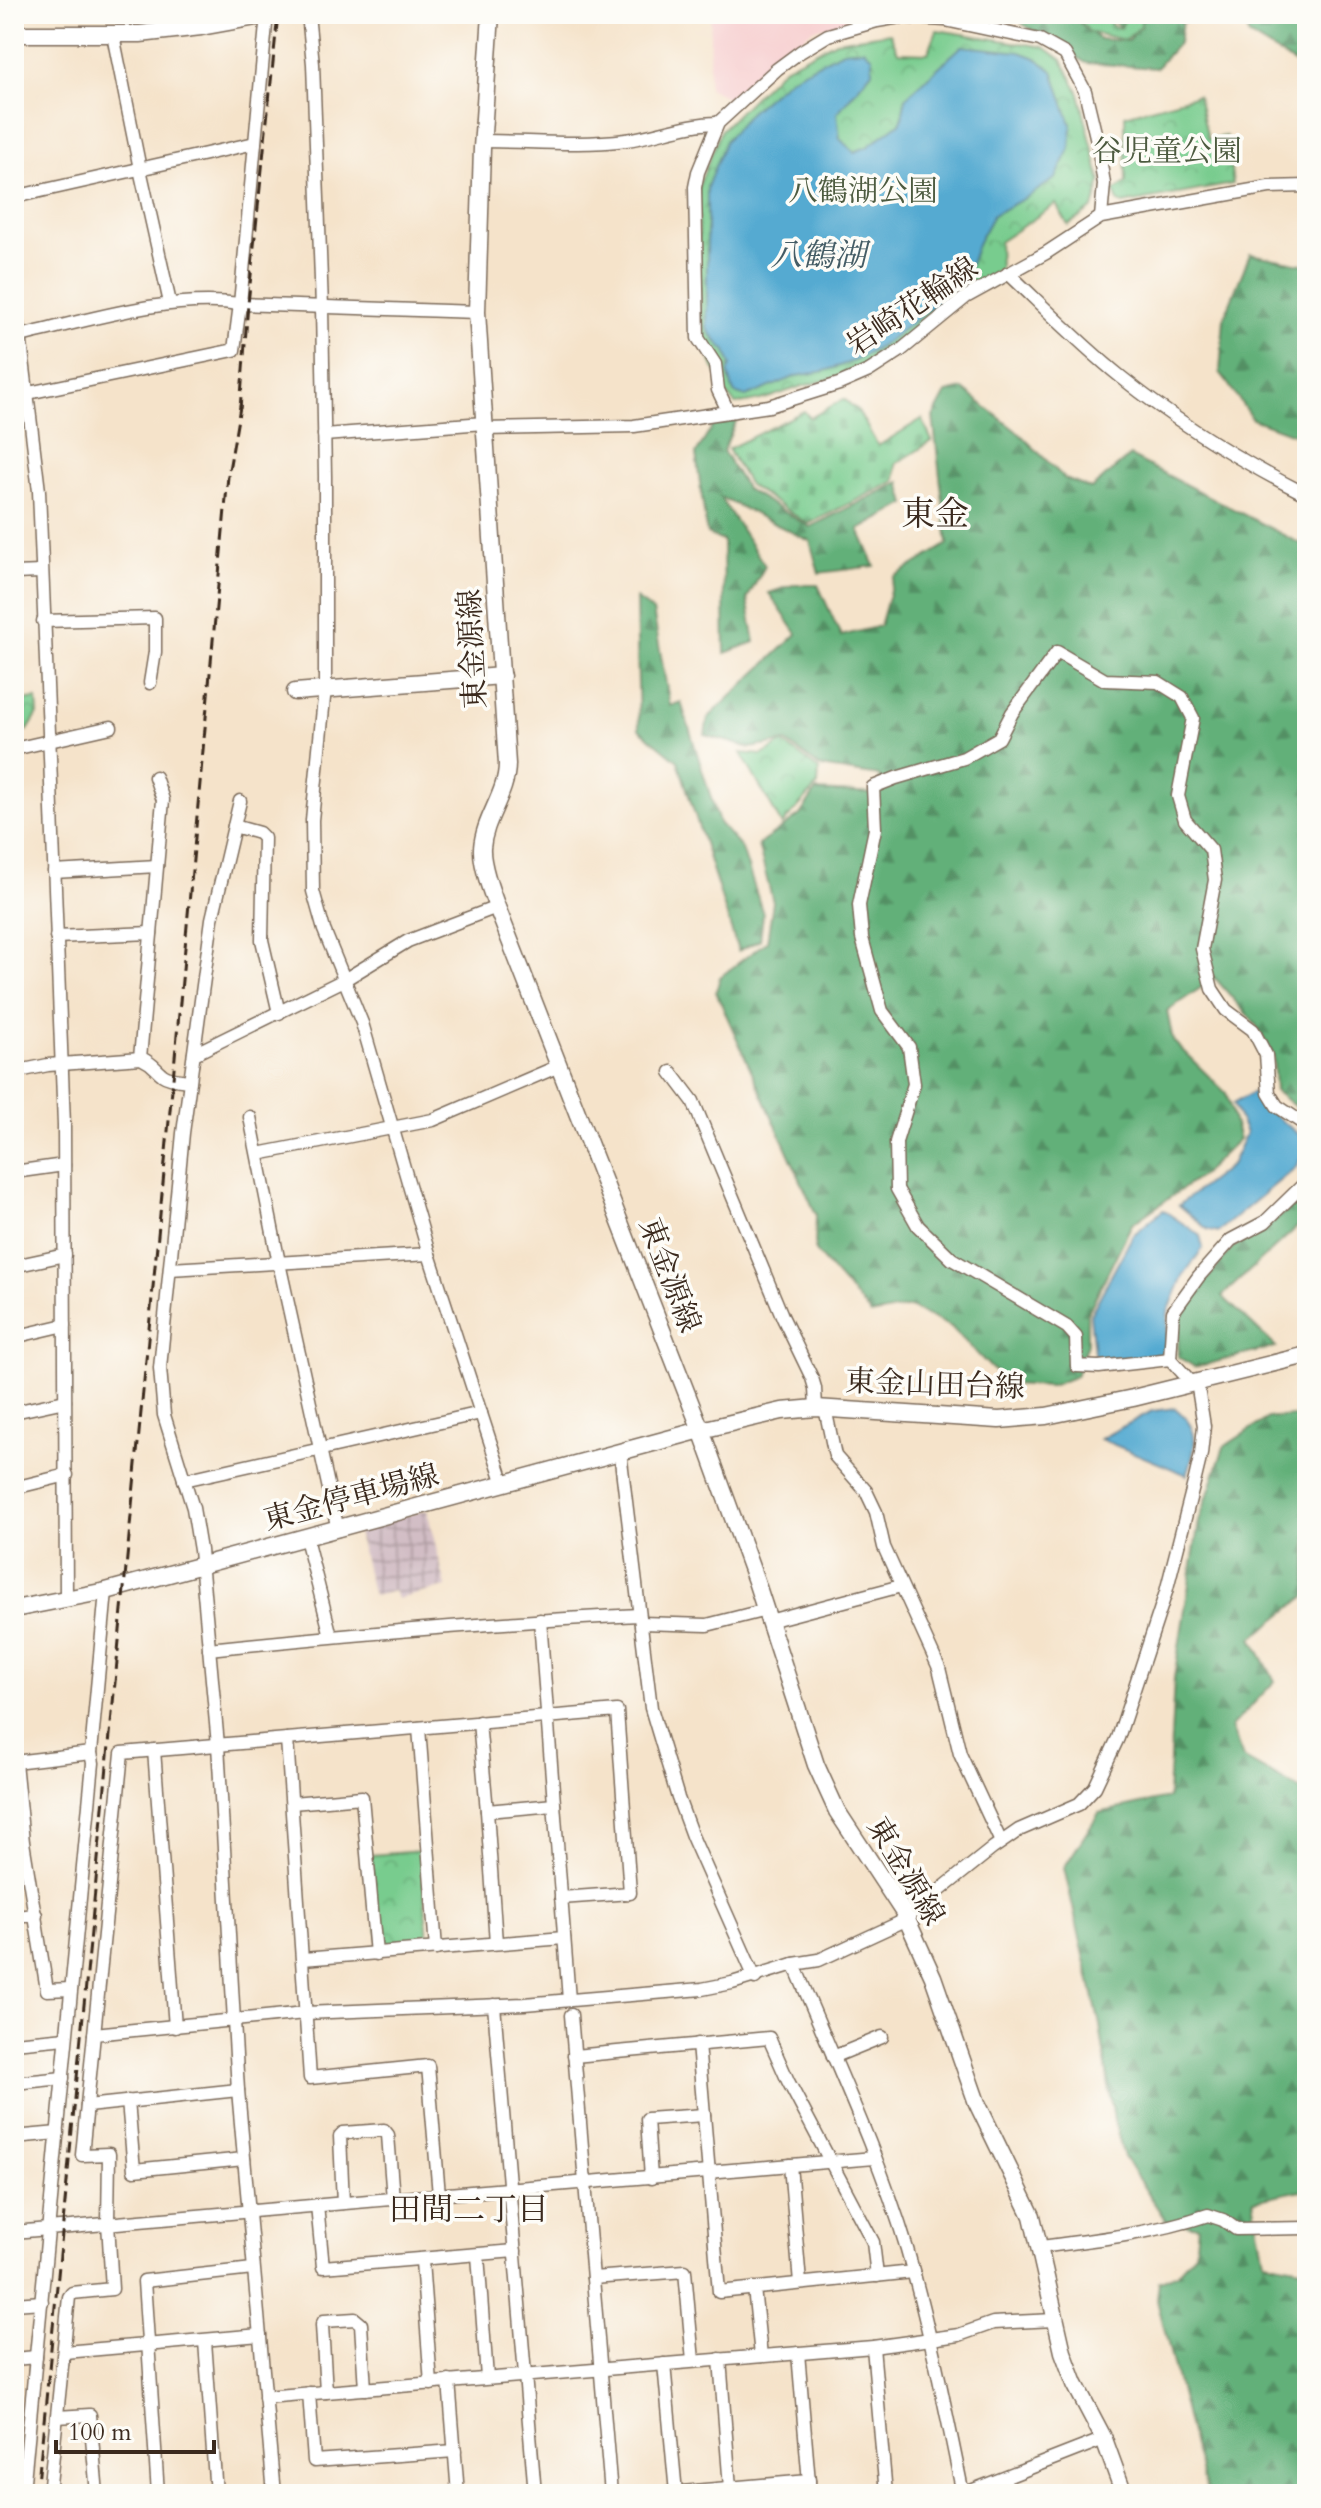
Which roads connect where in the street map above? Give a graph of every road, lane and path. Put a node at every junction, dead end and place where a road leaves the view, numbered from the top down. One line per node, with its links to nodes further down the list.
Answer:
1 (269, 14): 4 (main road); 9 (street)
2 (308, 14): 18 (street)
3 (491, 14): 8 (main road, 東金源線)
4 (199, 21): 6 (main road)
5 (14, 34): 6 (main road)
6 (113, 35): 10 (street)
7 (718, 123): 8 (street); 13 (street); 23 (street)
8 (482, 141): 19 (main road, 東金源線)
9 (255, 143): 10 (street); 17 (street)
10 (140, 169): 12 (street); 16 (street)
11 (1307, 186): 13 (street, 岩崎花輪線)
12 (14, 197)
13 (1101, 217): 14 (street, 岩崎花輪線)
14 (1008, 273): 23 (street, 岩崎花輪線); 26 (street)
15 (14, 285): 20 (street)
16 (170, 303): 17 (street); 20 (street)
17 (240, 304): 18 (street); 21 (street)
18 (322, 307): 19 (street); 25 (street)
19 (477, 312): 24 (main road, 東金源線)
20 (17, 337): 21 (street)
21 (28, 393): 22 (street); 27 (street)
22 (14, 396)
23 (728, 411): 24 (street, 岩崎花輪線)
24 (484, 426): 25 (street, 岩崎花輪線); 30 (main road, 東金源線)
25 (324, 435): 32 (street)
26 (1307, 495)
27 (41, 572): 28 (street); 29 (street)
28 (14, 573)
29 (43, 621): 31 (street); 35 (street)
30 (502, 676): 32 (main road); 42 (main road, 東金源線)
31 (150, 683)
32 (325, 688): 33 (main road); 45 (street)
33 (295, 692)
34 (111, 727): 35 (street)
35 (49, 740): 36 (street); 41 (street)
36 (14, 749)
37 (155, 777): 40 (street)
38 (240, 801): 39 (street)
39 (234, 826): 46 (street); 47 (street)
40 (157, 866): 41 (street); 43 (street)
41 (54, 872): 44 (street)
42 (497, 907): 45 (street); 50 (main road, 東金源線)
43 (151, 933): 44 (street); 48 (street)
44 (56, 937): 49 (street)
45 (344, 980): 46 (street); 56 (street)
46 (279, 1013): 47 (street)
47 (194, 1054): 53 (street)
48 (140, 1058): 49 (street); 53 (street)
49 (61, 1064): 51 (street); 58 (street)
50 (559, 1066): 56 (street); 75 (main road, 東金源線)
51 (14, 1072)
52 (671, 1072): 72 (street)
53 (190, 1081): 65 (street)
54 (250, 1117): 57 (street)
55 (1307, 1126): 69 (street)
56 (393, 1129): 57 (street); 61 (street)
57 (258, 1154): 63 (street)
58 (64, 1165): 59 (street); 62 (street)
59 (14, 1172)
60 (1307, 1181): 69 (street)
61 (429, 1254): 63 (street); 74 (street)
62 (65, 1255): 64 (street); 66 (street)
63 (279, 1263): 65 (street); 76 (street)
64 (14, 1266)
65 (170, 1269): 79 (street)
66 (65, 1325): 67 (street); 71 (street)
67 (14, 1337)
68 (1307, 1355): 70 (main road, 東金山田台線)
69 (1170, 1359): 70 (street)
70 (1195, 1382): 72 (main road, 東金山田台線); 105 (street)
71 (65, 1401): 73 (street); 78 (street)
72 (820, 1408): 75 (main road, 東金山田台線); 85 (street)
73 (14, 1412)
74 (481, 1413): 76 (street); 80 (street)
75 (701, 1430): 77 (main road, 東金停車場線); 89 (main road, 東金源線)
76 (321, 1449): 79 (street); 82 (street)
77 (620, 1452): 80 (main road, 東金停車場線); 90 (street)
78 (67, 1475): 81 (street); 87 (street)
79 (184, 1480): 84 (street)
80 (504, 1484): 82 (main road, 東金停車場線)
81 (14, 1488)
82 (338, 1530): 83 (main road, 東金停車場線)
83 (306, 1538): 84 (main road, 東金停車場線); 92 (street)
84 (201, 1566): 86 (main road, 東金停車場線); 93 (street)
85 (901, 1586): 89 (street); 105 (street)
86 (106, 1591): 87 (main road, 東金停車場線); 100 (street)
87 (66, 1599): 88 (main road, 東金停車場線)
88 (14, 1609)
89 (768, 1616): 90 (street); 109 (main road, 東金源線)
90 (640, 1619): 91 (street); 116 (street)
91 (540, 1620): 92 (street); 94 (street)
92 (331, 1636): 93 (street)
93 (209, 1649): 98 (street)
94 (547, 1717): 95 (street); 103 (street); 106 (street)
95 (479, 1722): 96 (street); 104 (street)
96 (419, 1728): 97 (street); 112 (street)
97 (287, 1739): 98 (street); 102 (street)
98 (218, 1745): 99 (street); 122 (street)
99 (154, 1750): 123 (street); 124 (street)
100 (91, 1753): 101 (street); 117 (street)
101 (14, 1762): 107 (street)
102 (292, 1803): 113 (street); 114 (street)
103 (554, 1805): 104 (street); 106 (street)
104 (487, 1811): 111 (street)
105 (1001, 1842): 109 (street)
106 (561, 1898): 110 (street)
107 (36, 1915): 108 (street); 117 (street)
108 (14, 1917)
109 (907, 1918): 115 (street); 156 (main road, 東金源線)
110 (564, 1938): 111 (street); 118 (street)
111 (496, 1943): 112 (street)
112 (436, 1949): 113 (street)
113 (376, 1954): 114 (street)
114 (303, 1959): 120 (street)
115 (794, 1964): 116 (street); 130 (street)
116 (755, 1978): 118 (street)
117 (71, 1989): 126 (street)
118 (569, 2000): 119 (street)
119 (494, 2005): 120 (street); 146 (street)
120 (305, 2013): 122 (street); 147 (street)
121 (571, 2015): 129 (street)
122 (234, 2020): 123 (street); 133 (street)
123 (175, 2027): 124 (street)
124 (94, 2034): 135 (street)
125 (882, 2037): 130 (street)
126 (66, 2038): 127 (street); 131 (street)
127 (14, 2043)
128 (698, 2044): 129 (street); 136 (street); 141 (street)
129 (574, 2056): 145 (street)
130 (833, 2057): 139 (street)
131 (63, 2078): 132 (street); 137 (street)
132 (14, 2083)
133 (238, 2090): 134 (street); 140 (street)
134 (128, 2101): 135 (street); 140 (street)
135 (87, 2106): 152 (street)
136 (704, 2115): 143 (street); 144 (street)
137 (58, 2133): 138 (street); 153 (street)
138 (14, 2137)
139 (874, 2158): 141 (street); 161 (street)
140 (244, 2159): 151 (street)
141 (832, 2162): 142 (street); 162 (street)
142 (790, 2165): 143 (street); 164 (street)
143 (708, 2173): 144 (street); 165 (street)
144 (651, 2178): 145 (street)
145 (584, 2184): 146 (street); 163 (street)
146 (510, 2190): 147 (street); 157 (street)
147 (439, 2195): 148 (street)
148 (393, 2199): 149 (street); 149 (street)
149 (343, 2203): 150 (street)
150 (317, 2205): 151 (street); 159 (street)
151 (250, 2210): 152 (street); 160 (street)
152 (108, 2223): 153 (street); 174 (street)
153 (49, 2228): 155 (street); 166 (street)
154 (1307, 2228): 156 (street)
155 (14, 2232)
156 (1040, 2247): 168 (main road, 東金源線)
157 (515, 2251): 158 (street); 183 (street)
158 (478, 2255): 159 (street); 184 (street)
159 (422, 2261): 186 (street)
160 (253, 2269): 169 (street); 172 (street)
161 (913, 2272): 162 (street); 170 (street)
162 (877, 2276): 164 (street)
163 (593, 2278): 180 (street); 182 (street)
164 (800, 2283): 165 (street)
165 (754, 2288): 176 (street)
166 (42, 2302): 167 (street); 177 (street)
167 (14, 2304)
168 (1055, 2320): 170 (street); 194 (main road, 東金源線)
169 (260, 2335): 171 (street); 190 (street)
170 (929, 2339): 173 (street); 210 (street)
171 (205, 2341): 172 (street); 203 (street)
172 (150, 2345): 174 (street); 202 (street)
173 (873, 2347): 175 (street); 209 (street)
174 (65, 2352): 191 (street)
175 (798, 2353): 176 (street); 198 (street)
176 (761, 2356): 179 (street)
177 (36, 2357): 178 (street); 192 (street)
178 (14, 2359)
179 (720, 2359): 180 (street); 197 (street)
180 (693, 2361): 181 (street)
181 (664, 2364): 182 (street); 199 (street)
182 (601, 2369): 183 (street); 207 (street)
183 (525, 2375): 184 (street); 206 (street)
184 (487, 2378): 185 (street)
185 (449, 2381): 186 (street); 195 (street)
186 (431, 2384): 187 (street)
187 (365, 2389): 188 (street); 188 (street)
188 (326, 2392): 189 (street)
189 (309, 2393): 190 (street); 195 (street)
190 (265, 2397): 204 (street)
191 (57, 2417): 200 (street); 201 (street)
192 (29, 2420): 193 (street); 196 (street)
193 (14, 2422)
194 (1104, 2439): 210 (street); 211 (main road, 東金源線)
195 (455, 2451): 205 (street)
196 (14, 2482)
197 (730, 2488): 198 (street); 199 (street)
198 (810, 2488)
199 (676, 2493): 208 (street)
200 (49, 2494)
201 (97, 2494)
202 (158, 2494)
203 (216, 2494)
204 (274, 2494)
205 (458, 2494)
206 (535, 2494)
207 (611, 2494)
208 (659, 2494)
209 (886, 2494)
210 (963, 2494)
211 (1124, 2494)

